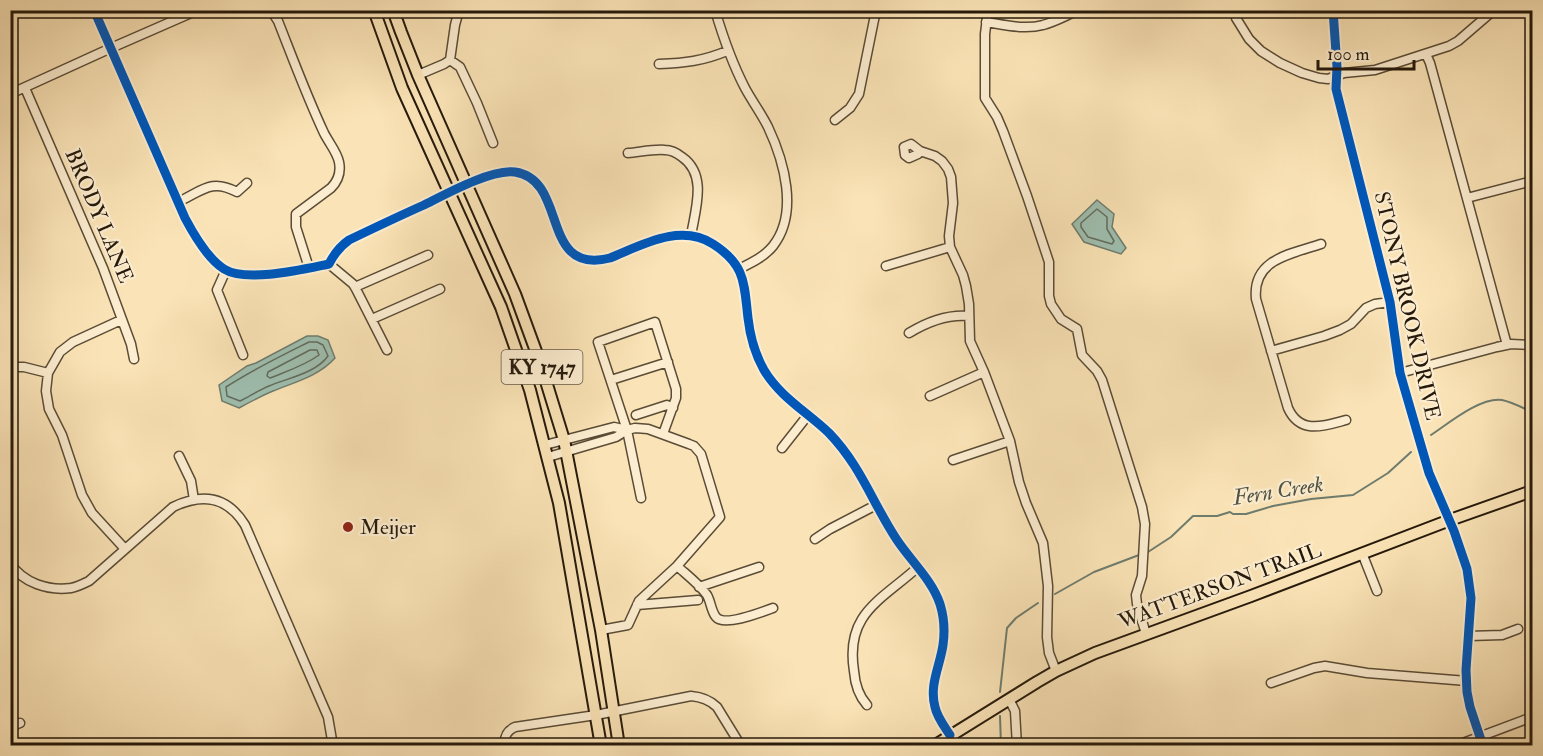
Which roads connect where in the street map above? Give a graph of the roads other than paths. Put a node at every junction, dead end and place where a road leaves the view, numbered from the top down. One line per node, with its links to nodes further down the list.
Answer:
1 (94, 10): 15 (street)
2 (198, 10): 15 (street)
3 (271, 10): 40 (street)
4 (374, 10): 31 (main road, KY 1747)
5 (393, 10): 20 (main road, KY 1747)
6 (459, 10): 18 (street)
7 (715, 10): 16 (street)
8 (876, 10): 24 (street)
9 (988, 10): 14 (street)
10 (1079, 10): 14 (street)
11 (1234, 10): 21 (street)
12 (1333, 10): 21 (street, STONY BROOK DRIVE)
13 (1494, 10): 17 (street)
14 (987, 22): 96 (street)
15 (111, 48): 22 (street); 33 (street)
16 (728, 51): 19 (street); 41 (street)
17 (1426, 54): 21 (street); 32 (street)
18 (450, 60): 20 (street); 25 (street)
19 (659, 64)
20 (418, 75): 30 (main road, KY 1747)
21 (1336, 77): 45 (street, STONY BROOK DRIVE)
22 (25, 88): 23 (street); 47 (street, BRODY LANE)
23 (10, 94)
24 (835, 120)
25 (493, 143)
26 (920, 151): 36 (street)
27 (628, 153): 34 (street)
28 (1533, 181): 32 (street)
29 (246, 183): 33 (street)
30 (467, 185): 31 (street); 34 (street); 69 (main road, KY 1747)
31 (450, 193): 38 (street); 71 (main road, KY 1747)
32 (1467, 198): 50 (street)
33 (178, 202): 42 (street)
34 (691, 236): 41 (street)
35 (1321, 244): 53 (street)
36 (950, 246): 39 (street); 46 (street)
37 (428, 255): 43 (street)
38 (329, 264): 40 (street); 43 (street)
39 (885, 266)
40 (309, 268): 42 (street)
41 (739, 269): 65 (street)
42 (226, 270): 54 (street)
43 (355, 287): 48 (street)
44 (440, 289): 48 (street)
45 (1390, 302): 53 (street); 60 (street, STONY BROOK DRIVE)
46 (969, 316): 49 (street); 59 (street)
47 (121, 320): 55 (street, BRODY LANE); 58 (street)
48 (372, 320): 52 (street)
49 (909, 333)
50 (1507, 345): 51 (street); 60 (street)
51 (1533, 345)
52 (387, 350)
53 (1271, 351): 66 (street)
54 (243, 354)
55 (134, 359)
56 (668, 362): 61 (street); 61 (street); 63 (street)
57 (10, 368): 58 (street)
58 (48, 372): 83 (street)
59 (984, 372): 62 (street); 70 (street)
60 (1400, 373): 81 (street, STONY BROOK DRIVE)
61 (611, 380): 67 (street)
62 (930, 396)
63 (673, 408): 64 (street); 68 (street)
64 (636, 415)
65 (808, 416): 72 (street); 80 (street)
66 (1346, 420)
67 (627, 430): 68 (street); 69 (street); 73 (street); 78 (street)
68 (663, 435): 86 (street)
69 (564, 440): 71 (street); 73 (main road, KY 1747)
70 (1011, 441): 76 (street); 98 (street)
71 (545, 445): 75 (main road, KY 1747)
72 (783, 448)
73 (566, 452): 75 (street); 95 (main road, KY 1747)
74 (179, 456): 79 (street)
75 (548, 457): 104 (main road, KY 1747)
76 (952, 459)
77 (1533, 491): 81 (main road, WATTERSON TRAIL)
78 (641, 498)
79 (194, 500): 83 (street); 110 (street)
80 (876, 505): 82 (street); 88 (street)
81 (1450, 520): 84 (main road, WATTERSON TRAIL); 97 (street, STONY BROOK DRIVE)
82 (815, 539)
83 (125, 549): 85 (street)
84 (1362, 553): 90 (street); 96 (main road, WATTERSON TRAIL)
85 (10, 563)
86 (677, 566): 89 (street); 92 (street)
87 (759, 567): 89 (street)
88 (917, 568): 102 (street); 108 (street)
89 (699, 587): 93 (street)
90 (1377, 591)
91 (698, 600): 92 (street)
92 (637, 605): 95 (street)
93 (773, 608)
94 (1518, 629): 97 (street)
95 (601, 630): 103 (main road, KY 1747)
96 (1146, 634): 98 (main road, WATTERSON TRAIL)
97 (1469, 636): 99 (street, STONY BROOK DRIVE)
98 (1056, 671): 101 (main road, WATTERSON TRAIL)
99 (1467, 681): 100 (street); 109 (street, STONY BROOK DRIVE)
100 (1271, 683)
101 (1009, 699): 108 (main road, WATTERSON TRAIL); 116 (street)
102 (867, 705)
103 (614, 711): 104 (street); 113 (main road, KY 1747); 114 (street)
104 (596, 715): 111 (street); 112 (main road, KY 1747)
105 (1533, 717): 109 (street)
106 (20, 723): 107 (street)
107 (10, 727)
108 (950, 735): 115 (main road, WATTERSON TRAIL)
109 (1480, 736): 117 (street); 118 (street, STONY BROOK DRIVE)
110 (333, 746)
111 (505, 746)
112 (601, 746)
113 (619, 746)
114 (741, 746)
115 (934, 746)
116 (1017, 746)
117 (1455, 746)
118 (1483, 746)

